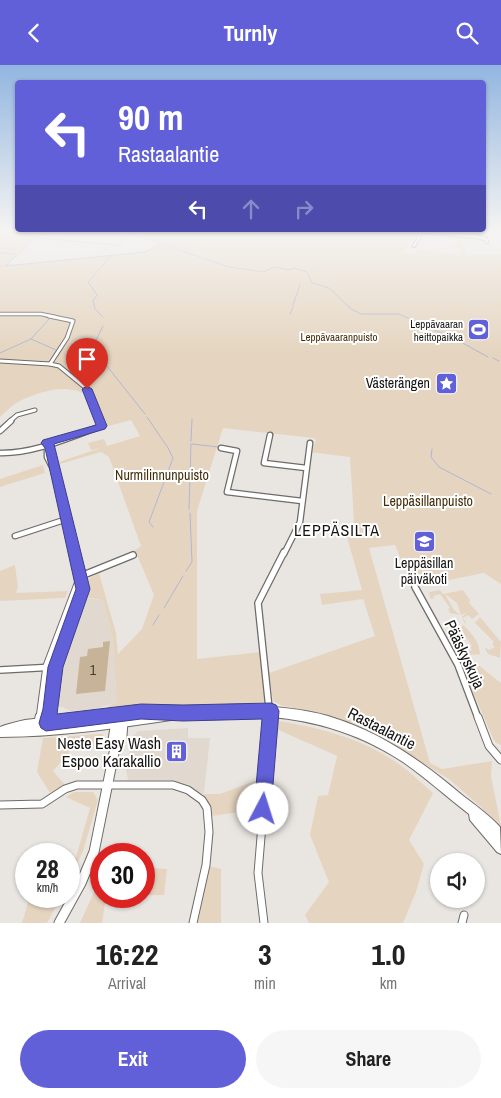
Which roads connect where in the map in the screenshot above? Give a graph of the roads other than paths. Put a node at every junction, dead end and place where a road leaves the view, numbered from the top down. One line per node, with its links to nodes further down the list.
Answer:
1 (0, 314): 3 (street)
2 (0, 361): 3 (street)
3 (50, 364): 7 (street)
4 (35, 410): 5 (street)
5 (0, 431)
6 (270, 435): 11 (street)
7 (47, 443): 10 (street); 13 (street)
8 (310, 443): 11 (street)
9 (221, 448): 12 (street)
10 (3, 454)
11 (306, 468): 12 (street)
12 (302, 501): 20 (street)
13 (67, 519): 14 (street); 16 (street)
14 (14, 536)
15 (133, 555): 16 (street)
16 (81, 576): 18 (street)
17 (415, 587): 24 (street, Pääskyskuja)
18 (51, 667): 19 (street); 22 (street)
19 (0, 669)
20 (271, 711): 21 (main road, Rastaalantie); 26 (main road, Rastaalantie); 32 (street)
21 (120, 720): 22 (main road, Rastaalantie); 25 (street)
22 (42, 725): 23 (main road, Rastaalantie)
23 (0, 731)
24 (501, 760)
25 (109, 785): 27 (street); 30 (street); 31 (street)
26 (464, 803): 28 (main road, Rastaalantie); 29 (main road, Rastaalantie)
27 (0, 805)
28 (501, 837)
29 (501, 848)
30 (58, 923)
31 (193, 923)
32 (264, 923)

